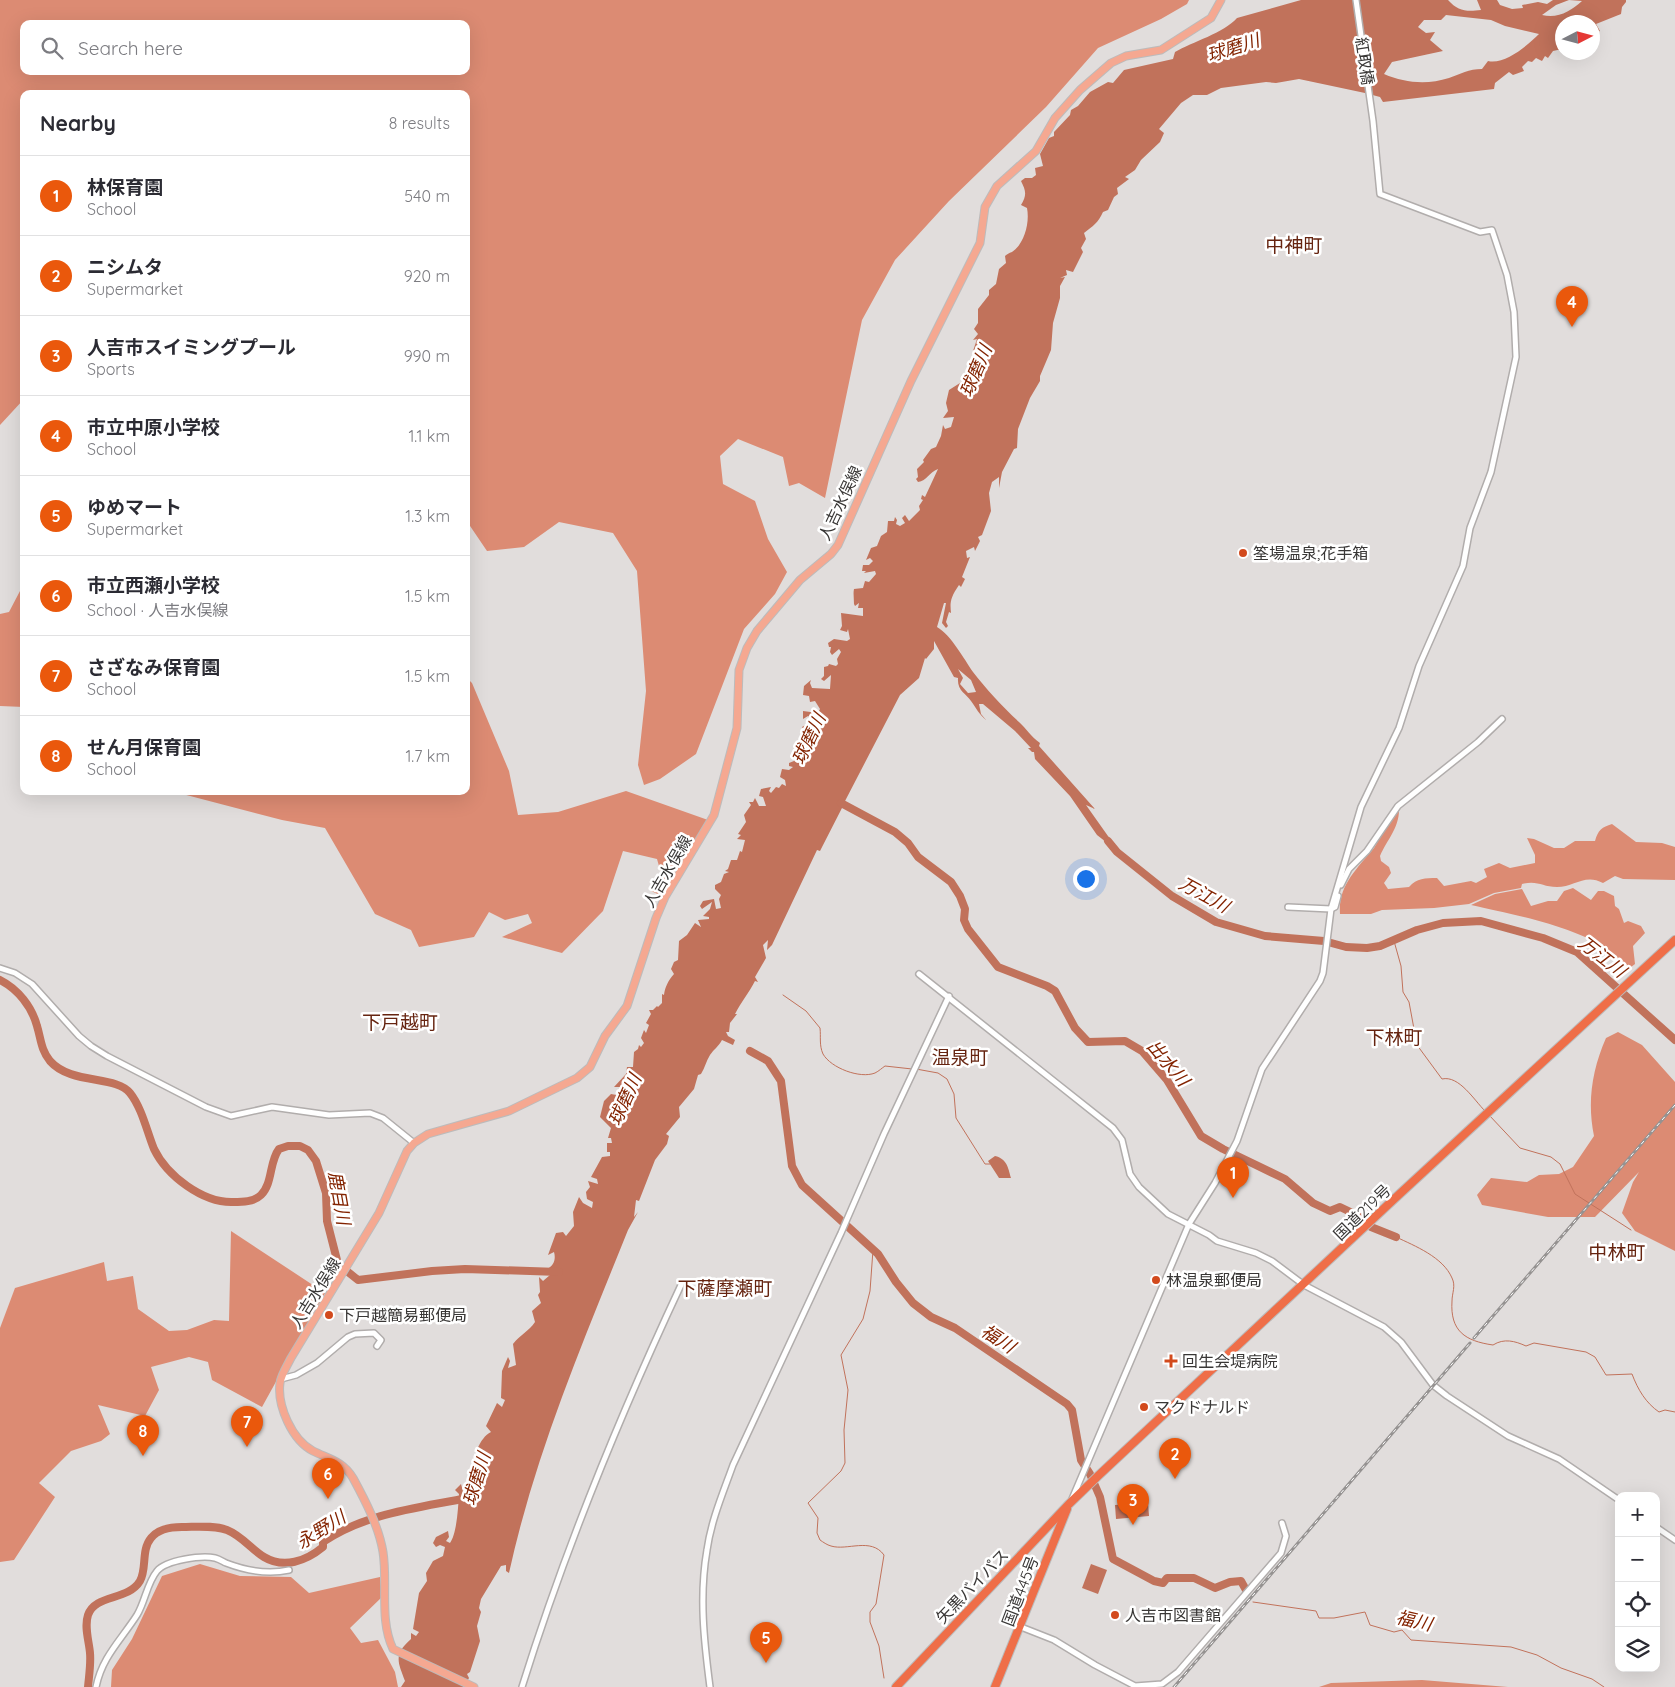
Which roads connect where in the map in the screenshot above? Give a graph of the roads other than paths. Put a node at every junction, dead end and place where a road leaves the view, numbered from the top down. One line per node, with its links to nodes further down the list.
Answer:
1 (1221, 0): 10 (main road, 人吉水俣線)
2 (1356, 0): 5 (street, 紅取橋)
3 (1502, 719): 5 (street)
4 (1288, 906): 5 (street)
5 (1331, 911): 11 (street)
6 (1675, 940): 13 (highway, 国道219号)
7 (0, 968): 10 (street)
8 (919, 974): 9 (street)
9 (949, 996): 11 (street); 28 (street)
10 (414, 1143): 15 (main road, 人吉水俣線)
11 (1189, 1224): 13 (street); 17 (street)
12 (681, 1284): 27 (street)
13 (1304, 1285): 16 (street); 17 (highway, 国道219号)
14 (377, 1346): 15 (street)
15 (281, 1379): 26 (main road, 人吉水俣線)
16 (1615, 1497)
17 (1069, 1504): 19 (highway, 矢黒バイパス); 20 (highway, 国道445号)
18 (1282, 1523): 24 (street)
19 (1050, 1524): 20 (highway); 29 (highway, 矢黒バイパス)
20 (1059, 1530): 24 (highway, 国道445号)
21 (1660, 1530): 22 (street)
22 (1675, 1540)
23 (289, 1570): 25 (street)
24 (1021, 1627): 30 (highway, 国道445号)
25 (96, 1687)
26 (474, 1687)
27 (522, 1687)
28 (710, 1687)
29 (896, 1687)
30 (995, 1687)

